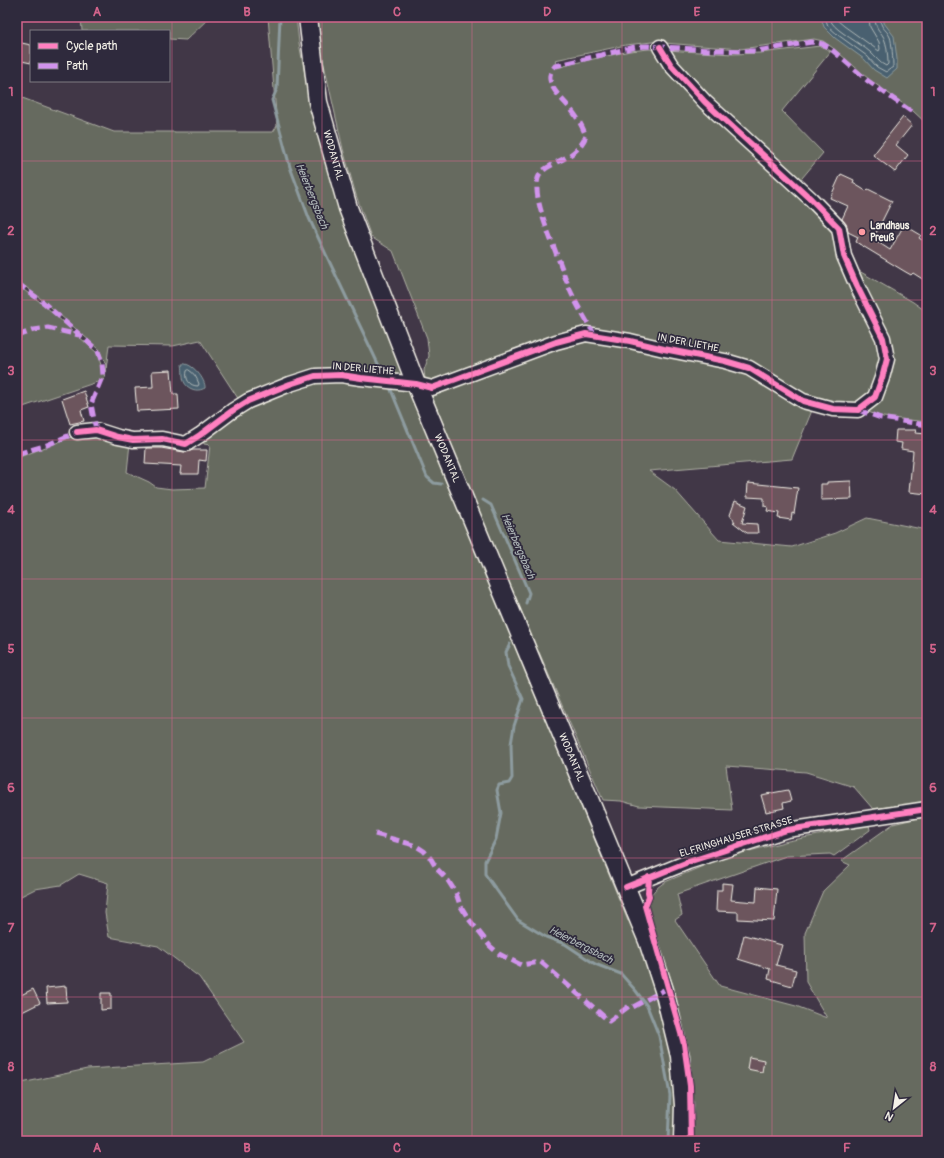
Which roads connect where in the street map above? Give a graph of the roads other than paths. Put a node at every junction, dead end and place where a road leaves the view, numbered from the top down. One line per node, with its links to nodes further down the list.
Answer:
1 (308, 17): 3 (main road, WODANTAL)
2 (660, 47): 3 (street, IN DER LIETHE)
3 (416, 384): 4 (street, IN DER LIETHE); 6 (main road, WODANTAL)
4 (77, 432)
5 (927, 809): 6 (street, ELFRINGHAUSER STRASSE)
6 (626, 887): 7 (main road)
7 (683, 1141)

